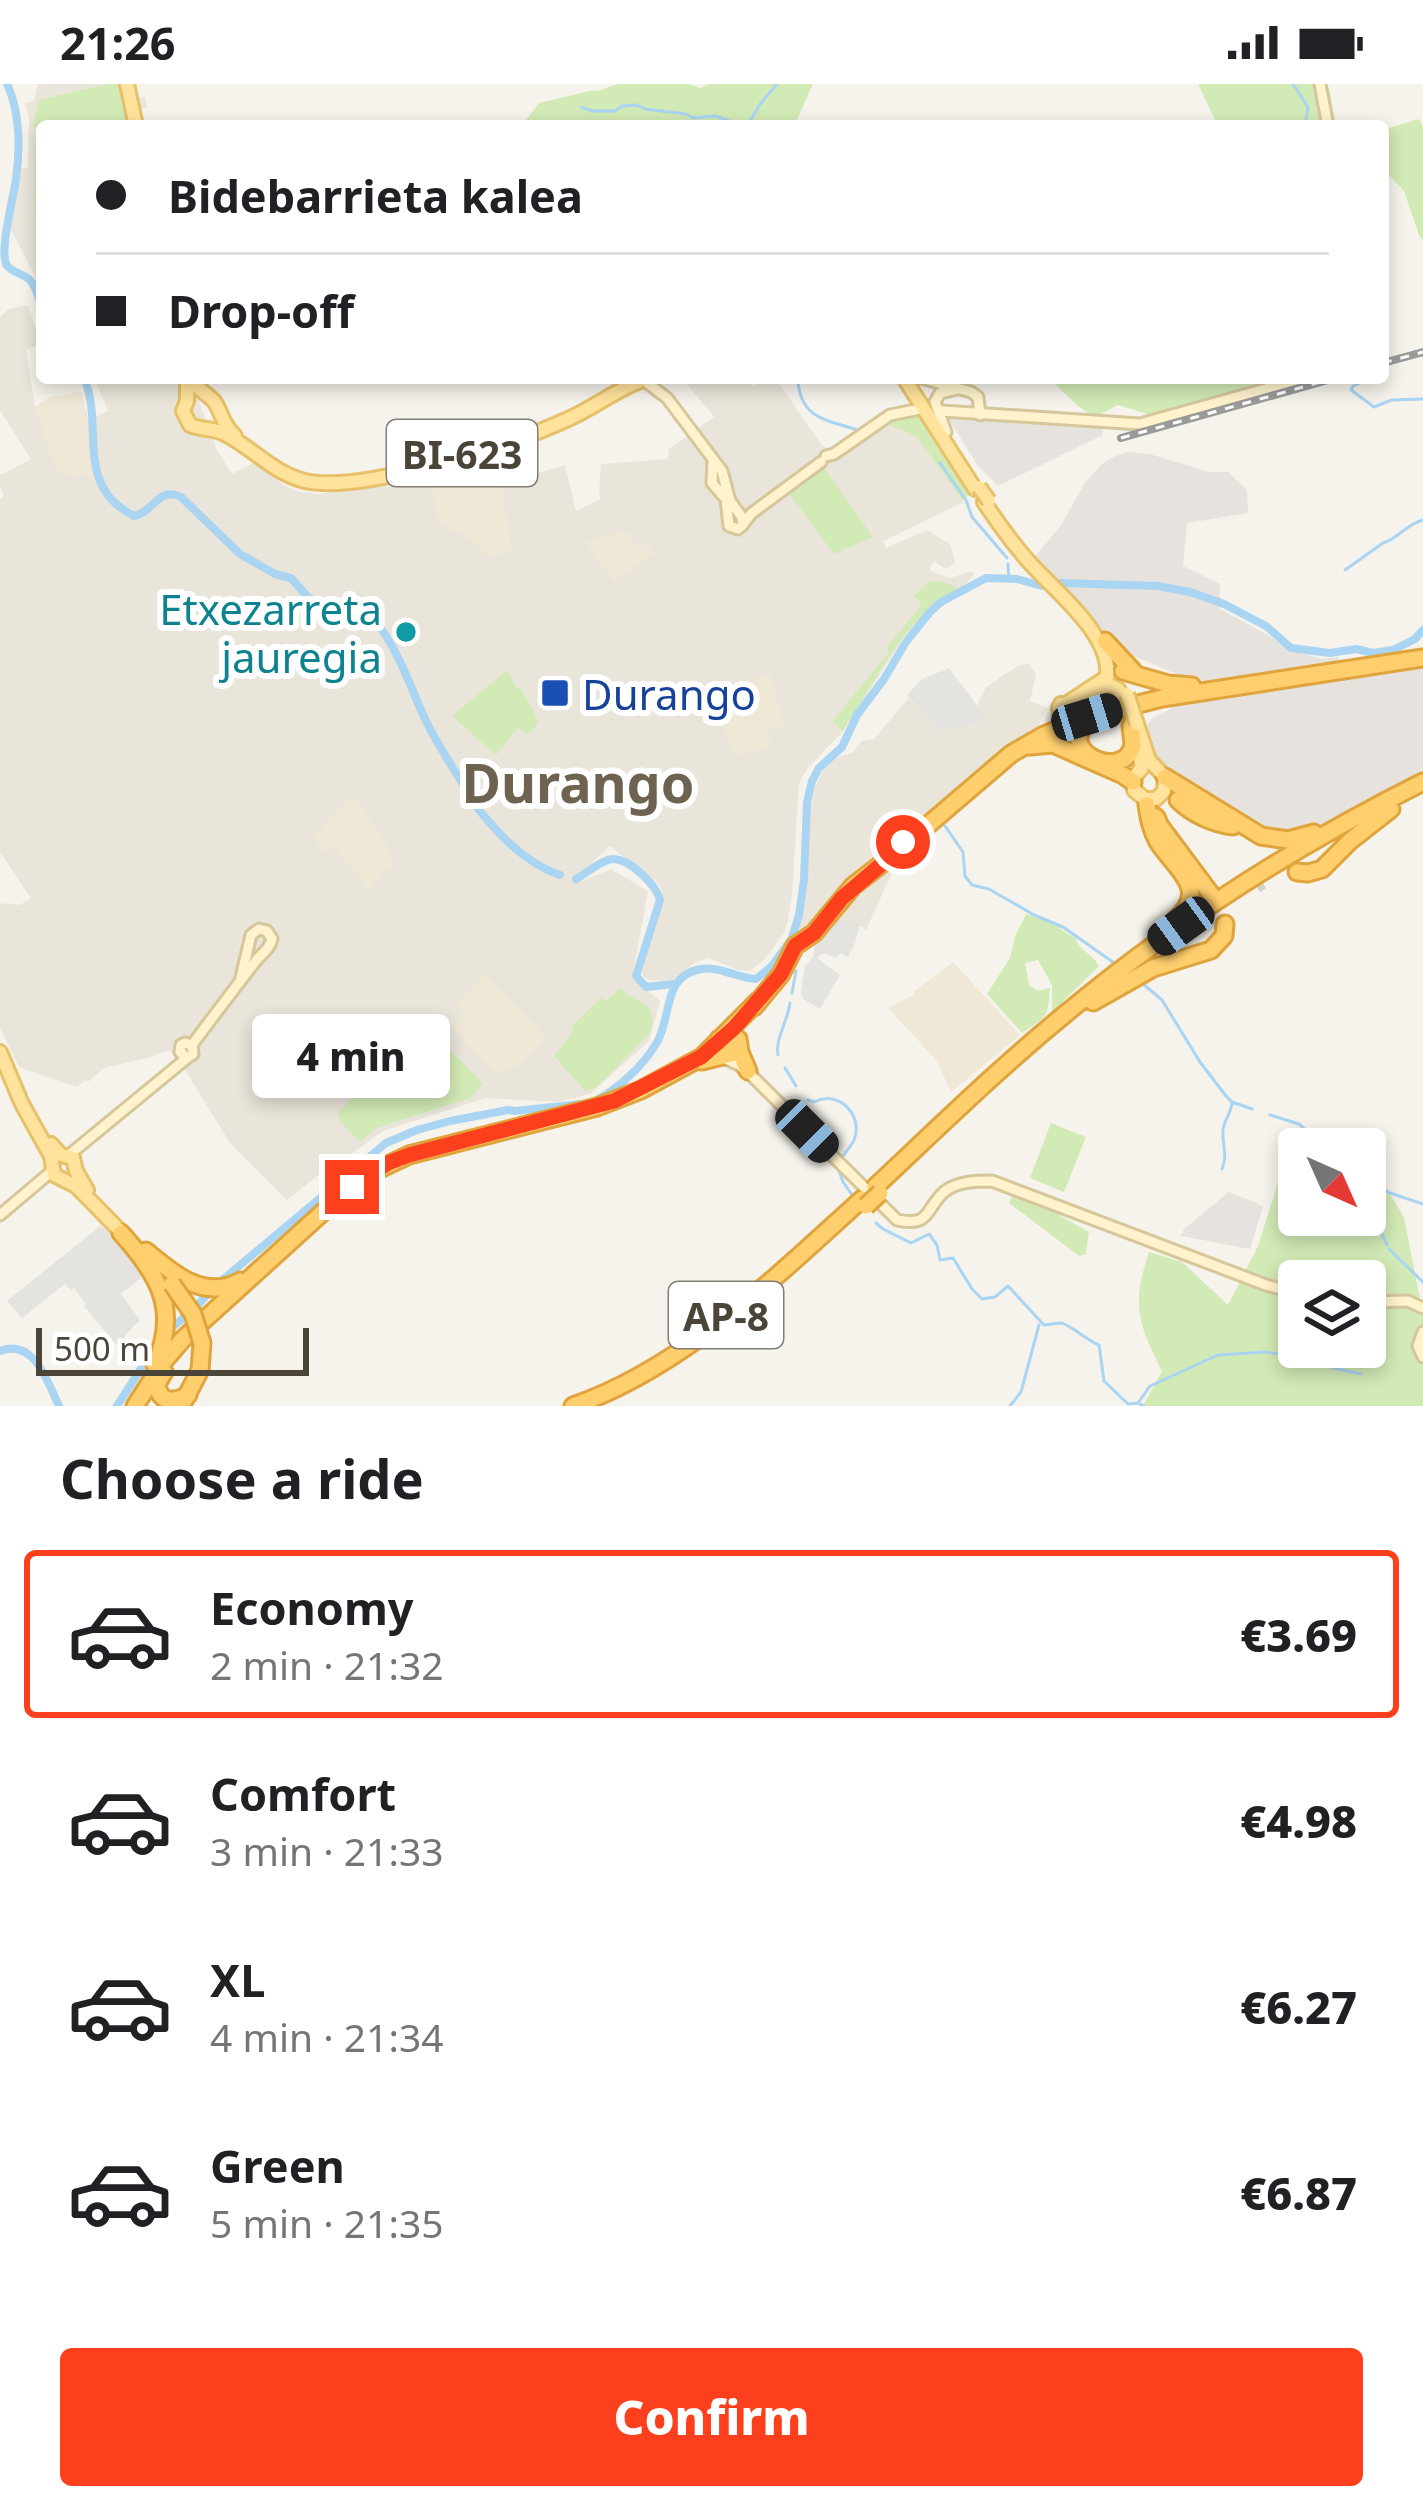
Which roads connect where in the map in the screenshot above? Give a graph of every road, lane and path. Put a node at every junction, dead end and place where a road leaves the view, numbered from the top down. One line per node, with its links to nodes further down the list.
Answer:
1 (127, 84): 3 (main road)
2 (1320, 84): 4 (street)
3 (135, 120)
4 (1327, 120)
5 (188, 384): 16 (main road)
6 (194, 384): 15 (main road)
7 (614, 384): 19 (main road, BI-623)
8 (638, 384): 21 (main road, BI-623)
9 (653, 384): 17 (street)
10 (916, 384): 23 (main road)
11 (917, 384): 22 (main road)
12 (942, 384): 14 (street)
13 (1285, 384): 20 (street)
14 (962, 388): 20 (street); 22 (street)
15 (204, 395): 16 (main road); 19 (main road)
16 (187, 401): 21 (main road)
17 (920, 409)
18 (942, 411): 20 (street)
19 (218, 412): 21 (main road)
20 (980, 415)
21 (204, 428)
22 (946, 432): 23 (main road)
23 (977, 488): 24 (main road, bridge)
24 (1074, 606): 25 (main road); 27 (main road)
25 (1105, 640): 27 (highway)
26 (1423, 658): 28 (highway)
27 (1120, 681): 28 (highway); 30 (main road); 31 (main road, bridge)
28 (1273, 681): 29 (highway)
29 (1152, 700): 32 (highway); 33 (highway)
30 (1066, 709): 32 (highway)
31 (1134, 724): 33 (highway); 36 (main road)
32 (1011, 754): 34 (highway)
33 (1103, 763): 36 (highway)
34 (987, 773): 36 (highway); 46 (highway)
35 (1423, 782): 38 (highway, AP-8)
36 (1164, 792): 38 (highway); 40 (highway)
37 (1423, 793): 38 (highway, AP-8)
38 (1384, 807): 39 (highway); 47 (highway, AP-8); 47 (highway, AP-8)
39 (1297, 872)
40 (1192, 881): 41 (highway); 47 (highway)
41 (1213, 897)
42 (1226, 924): 47 (highway)
43 (250, 942): 44 (street); 44 (street); 45 (street)
44 (265, 952): 45 (street)
45 (240, 982): 56 (street)
46 (759, 1000): 48 (highway); 51 (highway)
47 (1087, 1001): 57 (highway, AP-8)
48 (724, 1049): 50 (highway); 51 (street)
49 (0, 1052): 56 (main road)
50 (677, 1072): 51 (highway); 60 (highway)
51 (750, 1074): 52 (street)
52 (764, 1088): 53 (street); 54 (street)
53 (775, 1101): 54 (street); 55 (street)
54 (788, 1108): 55 (street)
55 (803, 1127): 57 (street)
56 (64, 1168): 58 (street); 59 (main road)
57 (873, 1198): 62 (street); 70 (highway, AP-8); 71 (highway, AP-8)
58 (0, 1215)
59 (123, 1231): 61 (highway); 61 (highway)
60 (263, 1266): 61 (highway); 64 (highway)
61 (170, 1283): 68 (highway, bridge); 69 (highway)
62 (1278, 1288)
63 (1386, 1302): 65 (street)
64 (218, 1307): 68 (highway); 69 (highway)
65 (1423, 1308)
66 (1423, 1332): 67 (street)
67 (1423, 1357)
68 (183, 1401)
69 (132, 1406)
70 (573, 1406)
71 (596, 1406)

